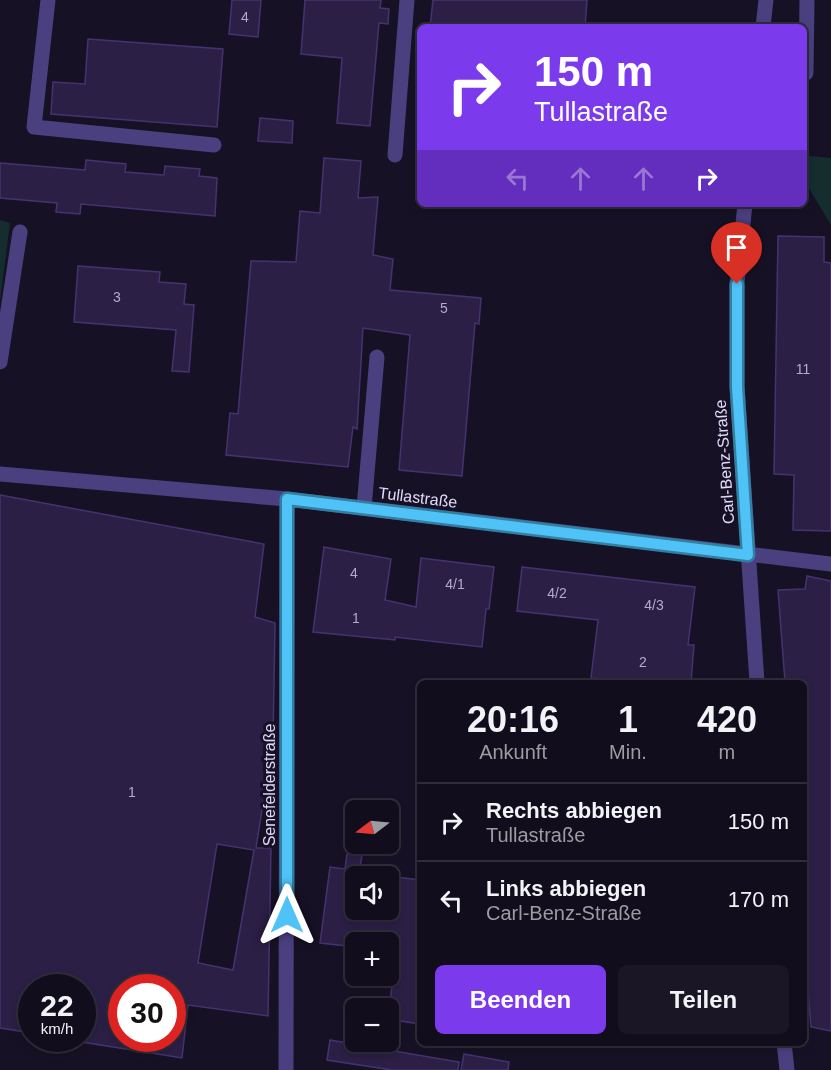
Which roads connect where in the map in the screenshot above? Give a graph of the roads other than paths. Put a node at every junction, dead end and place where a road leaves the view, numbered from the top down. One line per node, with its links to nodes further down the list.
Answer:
1 (48, 0): 7 (street)
2 (407, 0): 8 (street)
3 (766, 0): 5 (street)
4 (807, 0): 6 (street)
5 (763, 24)
6 (807, 24)
7 (214, 145)
8 (395, 154)
9 (745, 207): 16 (street, Carl-Benz-Straße)
10 (20, 232): 12 (street)
11 (377, 357): 15 (street)
12 (0, 362)
13 (0, 474): 14 (street, Tullastraße)
14 (287, 499): 15 (street, Tullastraße); 20 (street, Senefelderstraße)
15 (364, 508): 16 (street, Tullastraße)
16 (748, 555): 17 (street, Tullastraße); 18 (street, Carl-Benz-Straße)
17 (831, 564)
18 (757, 680)
19 (784, 1046): 21 (street)
20 (286, 1070)
21 (787, 1070)

